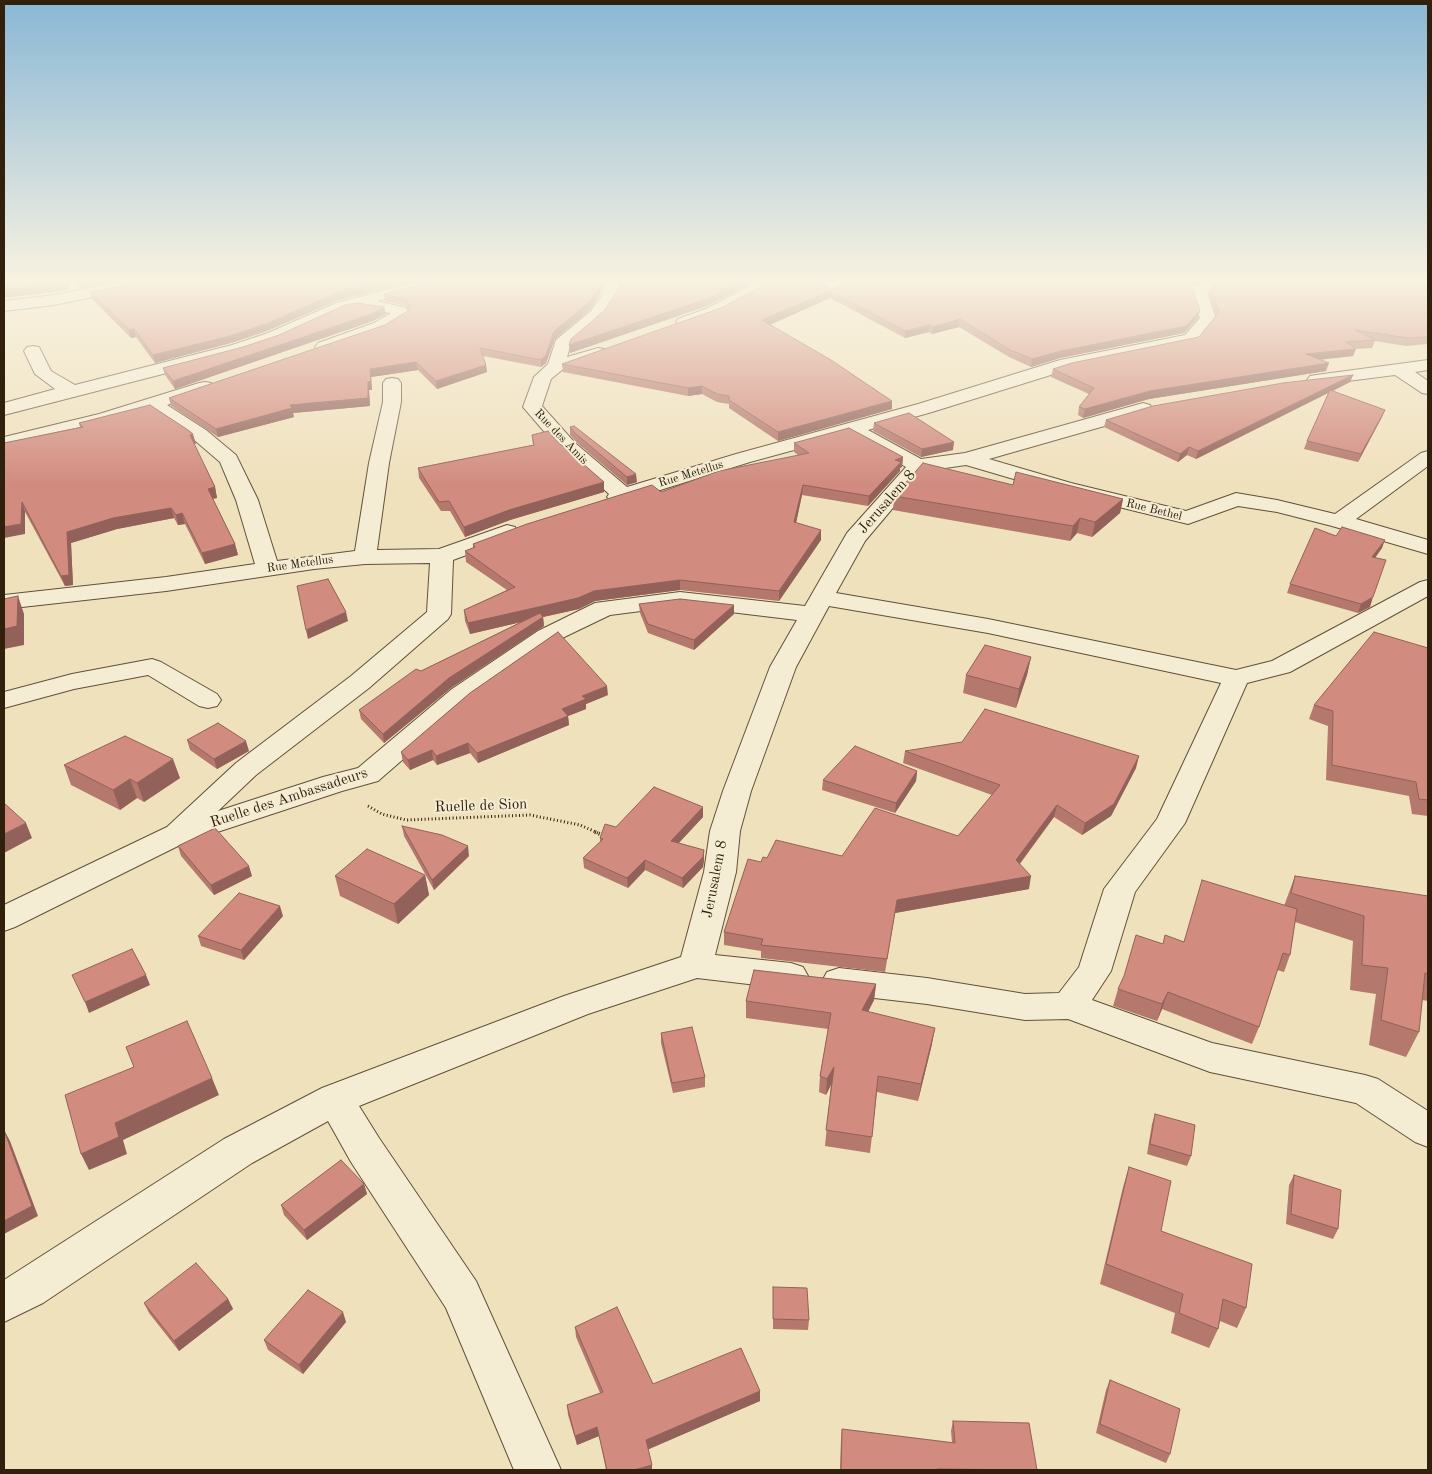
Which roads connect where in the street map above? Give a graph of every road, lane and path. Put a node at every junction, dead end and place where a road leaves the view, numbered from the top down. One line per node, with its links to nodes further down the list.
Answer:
1 (242, 348): 15 (street)
2 (321, 348): 7 (street)
3 (561, 348): 9 (street)
4 (612, 348): 9 (street)
5 (1147, 348): 19 (street, Rue Metellus)
6 (33, 351): 15 (street)
7 (312, 351)
8 (1428, 365): 10 (street)
9 (556, 366): 24 (street, Rue des Amis)
10 (1399, 369): 13 (street); 14 (street)
11 (222, 381): 16 (street)
12 (392, 383): 30 (street)
13 (1290, 383)
14 (1428, 389)
15 (55, 397): 18 (street)
16 (153, 404): 20 (street); 31 (street)
17 (1168, 404): 22 (street, Jerusalem 8)
18 (4, 409)
19 (852, 428): 23 (street); 24 (street, Rue Metellus)
20 (4, 443)
21 (1428, 458): 26 (street)
22 (967, 459): 23 (street, Jerusalem 8); 26 (street, Rue Bethel)
23 (918, 466): 34 (street, Jerusalem 8)
24 (623, 495): 25 (street, Rue Metellus)
25 (595, 504)
26 (1339, 521): 28 (street, Rue Bethel)
27 (529, 524): 29 (street, Rue Metellus)
28 (1428, 548)
29 (442, 556): 30 (street, Rue Metellus); 39 (street)
30 (365, 557): 31 (street, Rue Metellus)
31 (268, 568): 33 (street, Rue Metellus)
32 (1428, 588): 35 (street)
33 (4, 602)
34 (816, 606): 35 (street, Ruelle des Ambassadeurs); 38 (street, Ruelle des Ambassadeurs); 42 (street, Jerusalem 8)
35 (1236, 678): 43 (street)
36 (4, 700): 37 (street)
37 (208, 700)
38 (333, 784): 39 (street, Ruelle des Ambassadeurs); 40 (path, Ruelle de Sion)
39 (173, 836): 41 (street, Ruelle des Ambassadeurs)
40 (612, 840)
41 (4, 919)
42 (696, 965): 43 (street); 44 (street)
43 (1069, 1006): 45 (street)
44 (335, 1099): 46 (street); 47 (street)
45 (1428, 1131)
46 (4, 1302)
47 (538, 1470)

